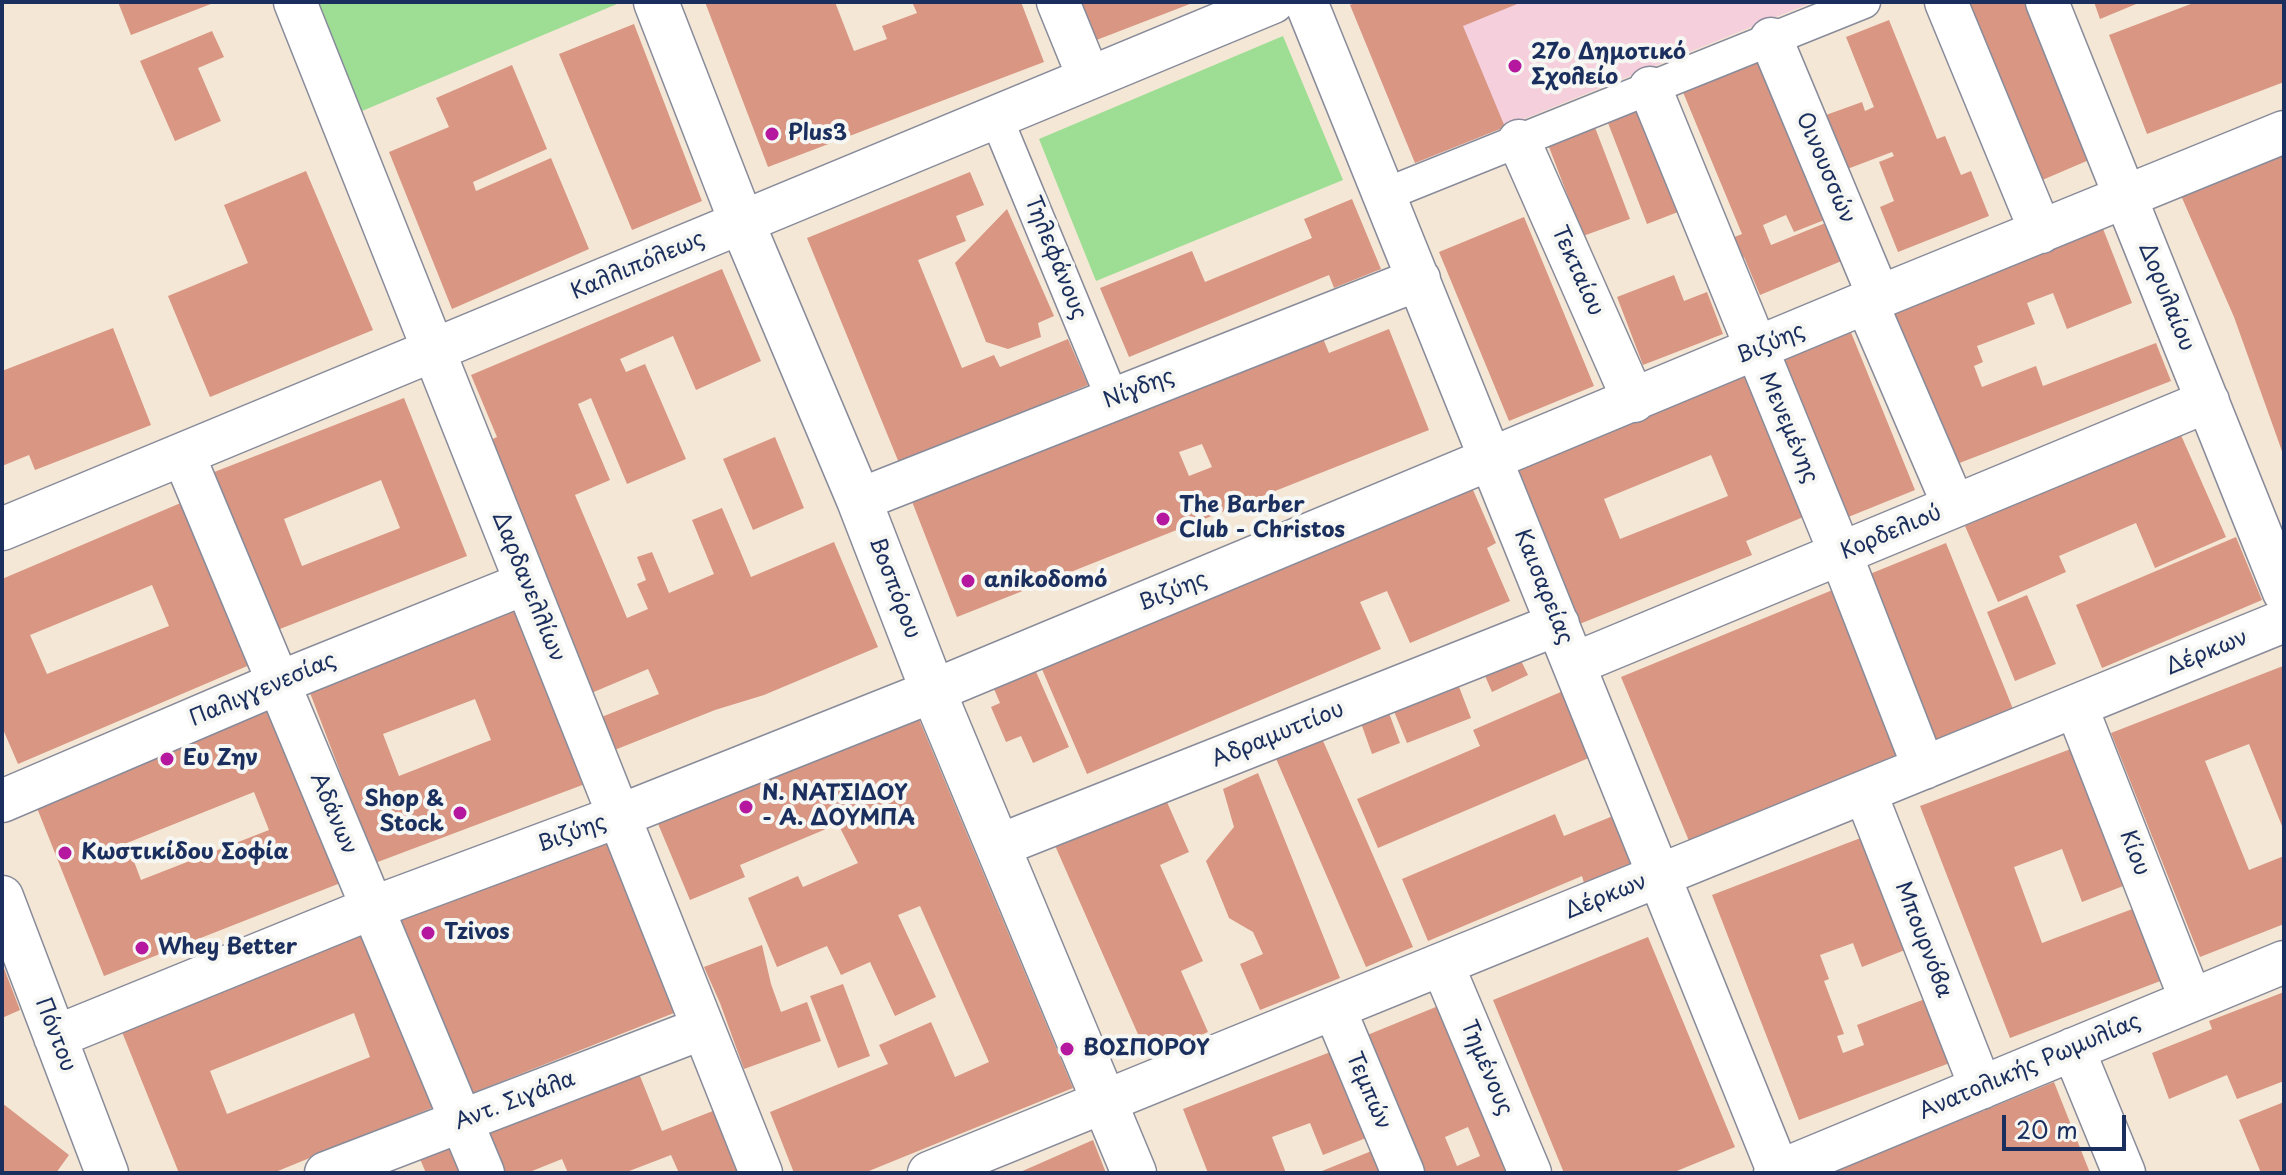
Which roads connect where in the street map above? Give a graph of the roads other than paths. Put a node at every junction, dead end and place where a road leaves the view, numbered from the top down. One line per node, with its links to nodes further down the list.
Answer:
1 (295, 2): 21 (street, Δαρδανελλίων)
2 (656, 2): 17 (street, Βοσπόρου)
3 (1058, 2): 10 (street)
4 (1273, 2): 10 (street, Καλλιπόλεως)
5 (1306, 2): 15 (street, Καισαρείας)
6 (1864, 2): 9 (street)
7 (1946, 2): 18 (street)
8 (2047, 2): 16 (street, Δορυλαίου)
9 (1771, 39): 11 (street); 20 (street, Οινουσσών)
10 (1089, 78): 12 (street, Καλλιπόλεως)
11 (1650, 88): 14 (street); 22 (street, Μενεμένης)
12 (996, 117): 17 (street, Καλλιπόλεως); 23 (street, Τηλεφάνους)
13 (2284, 132): 16 (street, Βιζύης)
14 (1519, 141): 15 (street); 24 (street, Τεκταίου)
15 (1384, 195): 19 (street, Καισαρείας)
16 (2125, 197): 18 (street, Βιζύης); 25 (street, Δορυλαίου)
17 (742, 223): 21 (street, Καλλιπόλεως); 28 (street, Βοσπόρου)
18 (2041, 232): 20 (street, Βιζύης)
19 (1419, 279): 23 (street, Νίγδης); 27 (street, Καισαρείας)
20 (1873, 301): 22 (street, Βιζύης); 29 (street, Οινουσσών)
21 (434, 351): 26 (street, Καλλιπόλεως); 32 (street, Δαρδανελλίων)
22 (1756, 351): 24 (street, Βιζύης); 31 (street, Μενεμένης)
23 (1113, 400): 28 (street, Νίγδης)
24 (1634, 401): 27 (street, Βιζύης)
25 (2208, 401): 29 (street, Κορδελιού); 33 (street, Δορυλαίου)
26 (183, 454): 30 (street, Καλλιπόλεως); 37 (street, Αδάνων)
27 (1492, 461): 35 (street, Καισαρείας); 38 (street, Βιζύης)
28 (859, 500): 38 (street, Βοσπόρου)
29 (1954, 506): 31 (street, Κορδελιού)
30 (2, 529)
31 (1841, 555): 36 (street, Κορδελιού); 40 (street, Μενεμένης)
32 (526, 583): 37 (street, Παλιγγενεσίας); 43 (street, Δαρδανελλίων)
33 (2284, 592)
34 (2284, 621): 39 (street, Δέρκων)
35 (1558, 624): 36 (street, Καισαρείας); 44 (street, Αδραμυττίου)
36 (1574, 664): 45 (street, Καισαρείας)
37 (278, 683): 42 (street, Παλιγγενεσίας); 47 (street, Αδάνων)
38 (933, 691): 43 (street, Βιζύης); 44 (street, Βοσπόρου)
39 (2076, 706): 40 (street, Δέρκων); 50 (street, Κίου)
40 (1924, 768): 41 (street, Δέρκων)
41 (1865, 792): 45 (street, Δέρκων); 55 (street, Μπουρνόβα)
42 (2, 801)
43 (619, 816): 47 (street, Βιζύης); 52 (street, Δαρδανελλίων)
44 (998, 846): 56 (street, Βοσπόρου)
45 (1659, 876): 49 (street, Δέρκων); 66 (street, Καισαρείας)
46 (2, 897): 53 (street, Πόντου)
47 (372, 908): 53 (street, Βιζύης); 57 (street, Αδάνων)
48 (2284, 962): 50 (street, Ανατολικής Ρωμυλίας)
49 (1442, 964): 51 (street, Δέρκων); 65 (street, Τημένους)
50 (2191, 1000): 54 (street, Ανατολικής Ρωμυλίας)
51 (1334, 1008): 56 (street, Δέρκων); 64 (street, Τεμπών)
52 (703, 1028): 57 (street, Αντ. Σιγάλα); 61 (street, Δαρδανελλίων)
53 (55, 1037): 58 (street, Πόντου)
54 (2073, 1049): 55 (street, Ανατολικής Ρωμυλίας); 67 (street)
55 (1981, 1088): 66 (street, Ανατολικής Ρωμυλίας)
56 (1105, 1101): 62 (street, Δέρκων); 63 (street, Βοσπόρου)
57 (461, 1121): 59 (street, Αντ. Σιγάλα); 60 (street, Αδάνων)
58 (107, 1173)
59 (326, 1173)
60 (483, 1173)
61 (761, 1173)
62 (929, 1173)
63 (1134, 1173)
64 (1403, 1173)
65 (1530, 1173)
66 (1777, 1173)
67 (2124, 1173)

